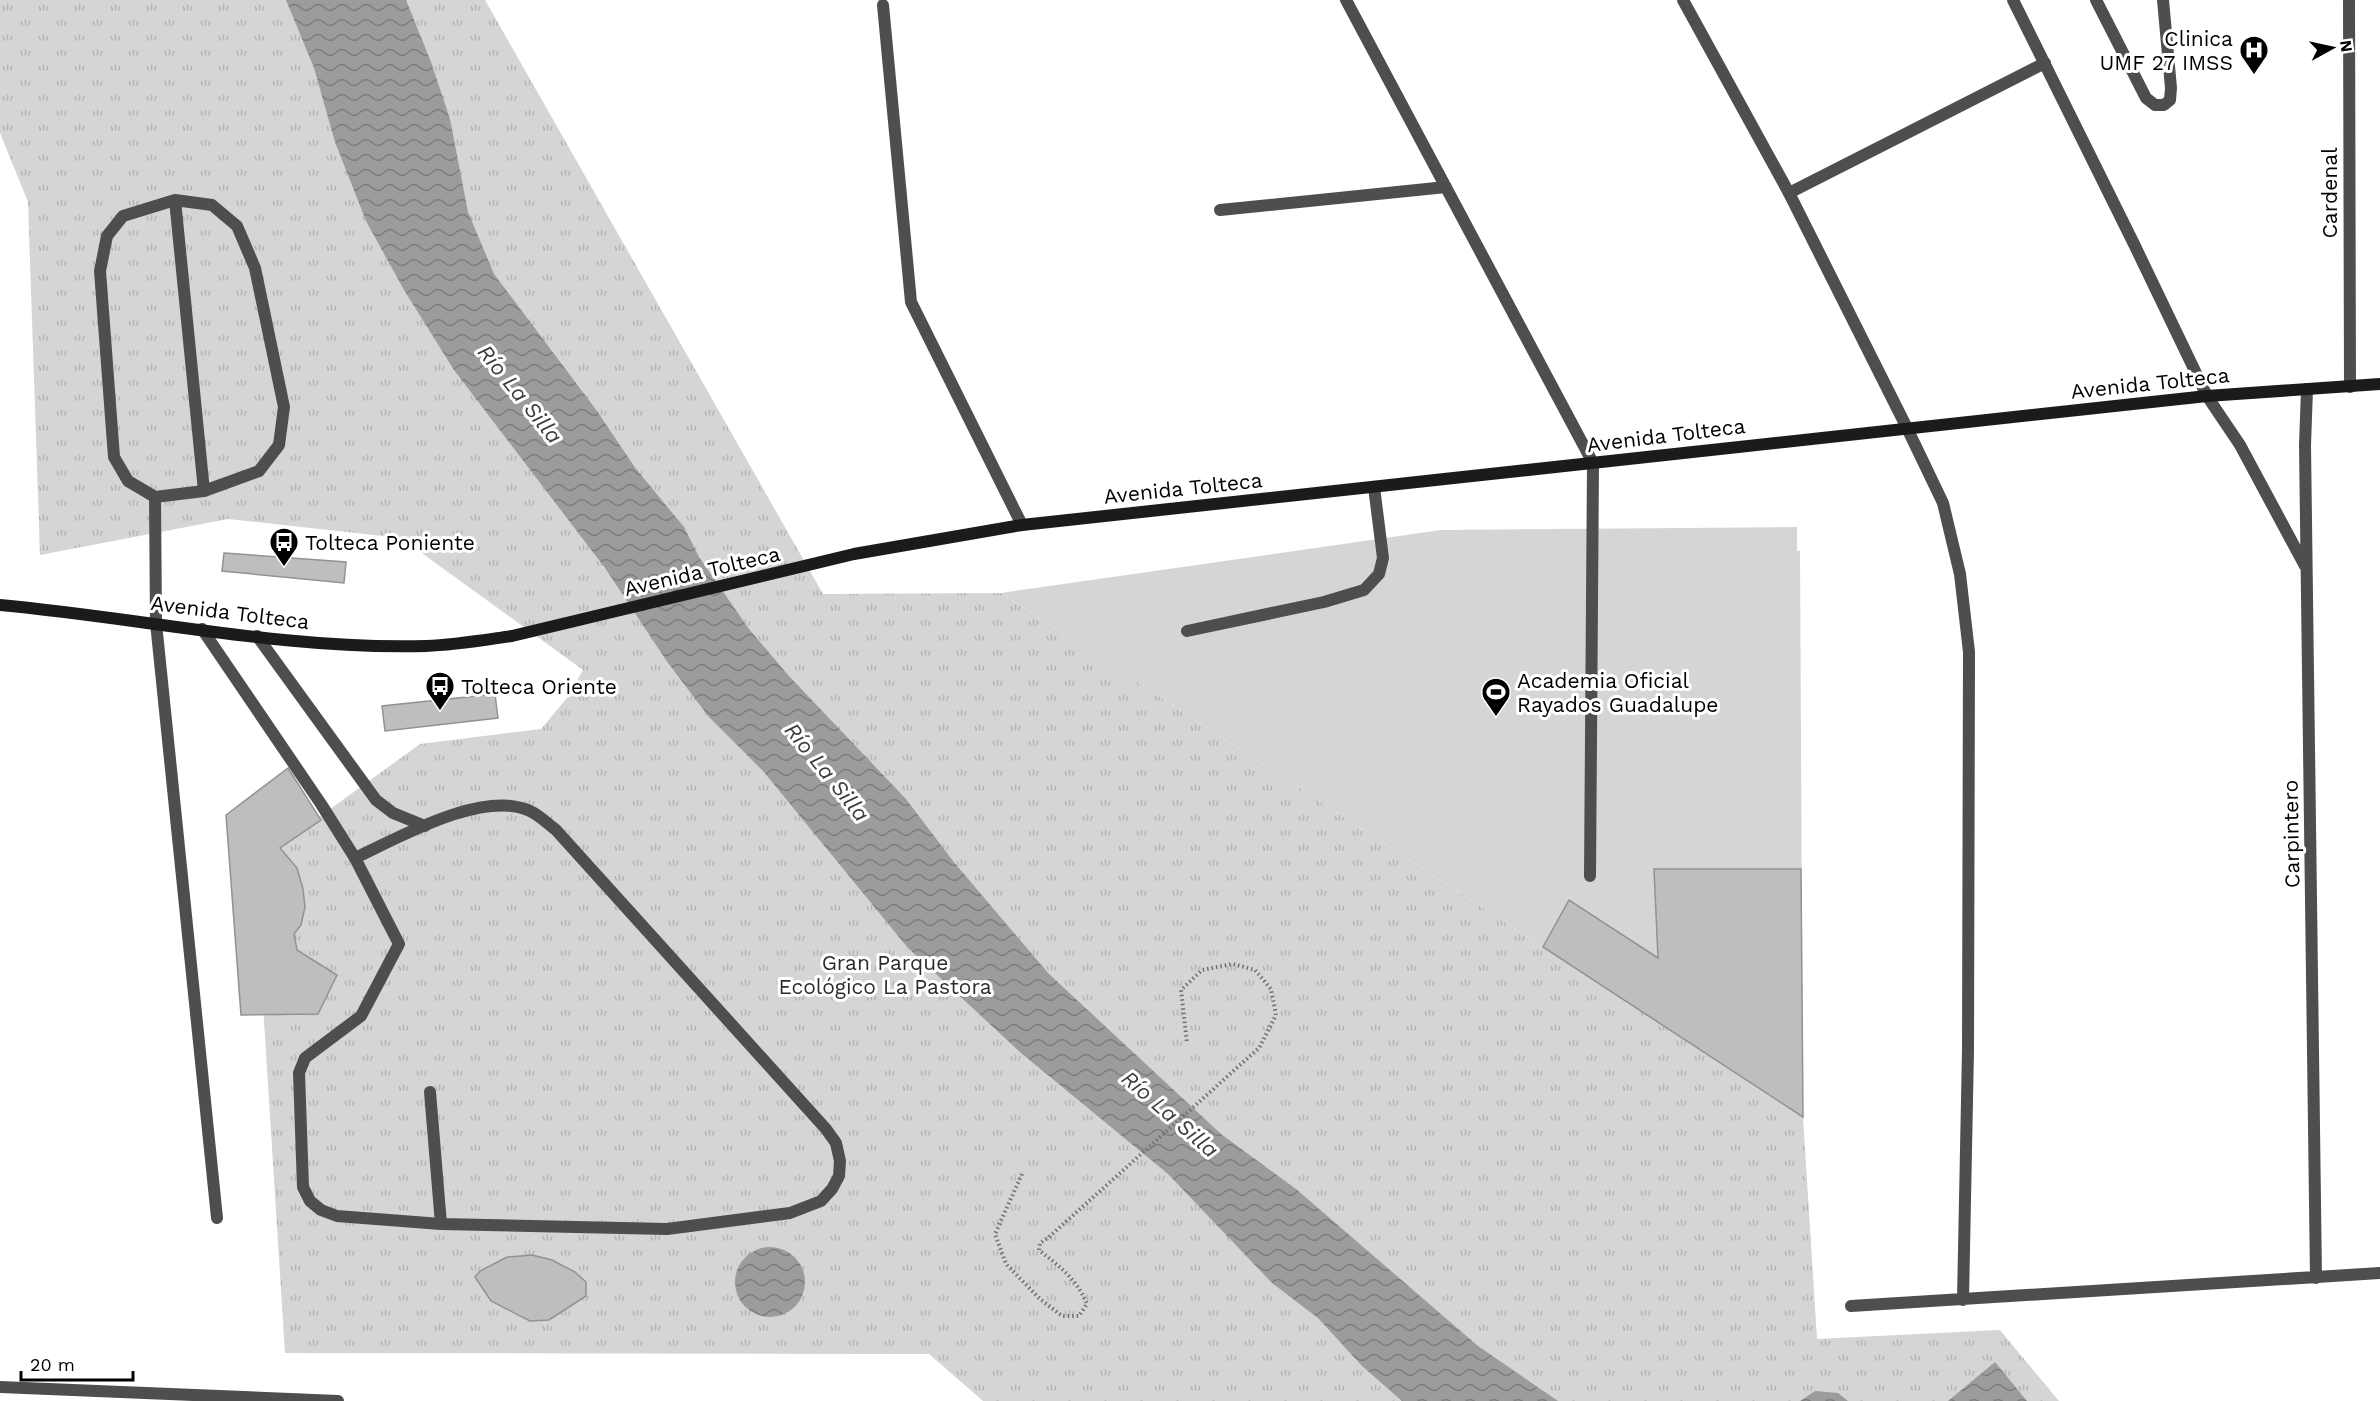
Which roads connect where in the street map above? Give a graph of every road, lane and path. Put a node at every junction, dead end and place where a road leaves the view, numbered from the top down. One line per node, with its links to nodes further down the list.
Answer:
1 (1347, 0): 9 (street)
2 (1683, 0): 10 (street)
3 (2013, 0): 8 (street)
4 (2096, 0): 5 (street)
5 (2163, 0)
6 (2349, 0): 14 (street, Cardenal)
7 (883, 4): 22 (street)
8 (2045, 63): 10 (street); 16 (street)
9 (1446, 187): 12 (street); 18 (street)
10 (1789, 193): 17 (street)
11 (176, 200): 20 (street); 20 (street); 21 (street)
12 (1220, 210)
13 (2380, 384): 14 (street, Avenida Tolteca)
14 (2350, 387): 15 (street, Avenida Tolteca)
15 (2307, 389): 16 (street, Avenida Tolteca); 23 (street, Carpintero)
16 (2207, 396): 17 (street, Avenida Tolteca); 23 (street)
17 (1907, 428): 18 (street, Avenida Tolteca); 39 (street)
18 (1593, 463): 19 (street, Avenida Tolteca); 31 (street)
19 (1374, 487): 22 (street, Avenida Tolteca); 27 (street)
20 (204, 490): 21 (street)
21 (155, 497): 25 (street)
22 (1022, 525): 28 (street, Avenida Tolteca)
23 (2307, 570): 38 (street, Carpintero)
24 (0, 605): 25 (street, Avenida Tolteca)
25 (156, 623): 26 (street, Avenida Tolteca); 35 (street)
26 (202, 629): 28 (street, Avenida Tolteca); 30 (street)
27 (1187, 632)
28 (257, 636): 29 (street)
29 (425, 826): 30 (street); 36 (street)
30 (355, 858): 36 (street)
31 (1590, 876)
32 (1187, 1043): 34 (path)
33 (430, 1092): 36 (street)
34 (1022, 1174)
35 (217, 1218)
36 (441, 1224)
37 (2380, 1273): 38 (street)
38 (2316, 1278): 39 (street)
39 (1963, 1300): 40 (street)
40 (1851, 1306)
41 (0, 1387): 42 (street)
42 (188, 1398): 43 (street)
43 (338, 1401)

